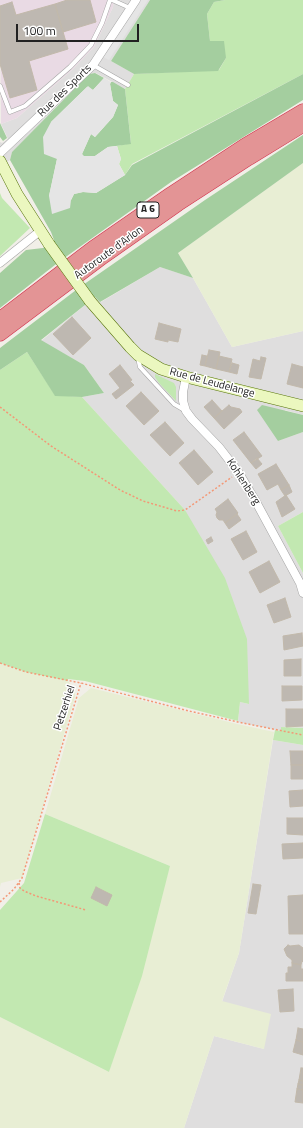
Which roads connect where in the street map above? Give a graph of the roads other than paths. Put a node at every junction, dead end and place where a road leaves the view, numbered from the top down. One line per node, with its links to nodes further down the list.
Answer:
1 (111, 0): 2 (lane); 5 (lane)
2 (134, 3): 3 (street, Rue des Sports)
3 (93, 65): 4 (lane); 8 (street, Rue des Sports)
4 (128, 85)
5 (0, 86)
6 (303, 111): 12 (highway, Autoroute d'Arlon / A 6)
7 (303, 125): 13 (highway, Autoroute d'Arlon / A 6)
8 (0, 153)
9 (0, 161): 10 (main road, Rue de Leudelange)
10 (40, 231): 11 (street); 14 (main road, Rue de Leudelange, bridge)
11 (0, 263)
12 (0, 319)
13 (0, 334)
14 (138, 355): 15 (main road, Rue de Leudelange); 17 (lane)
15 (186, 377): 16 (main road, Rue de Leudelange); 17 (street)
16 (303, 406)
17 (186, 411): 18 (street, Kohlenberg)
18 (303, 593)

